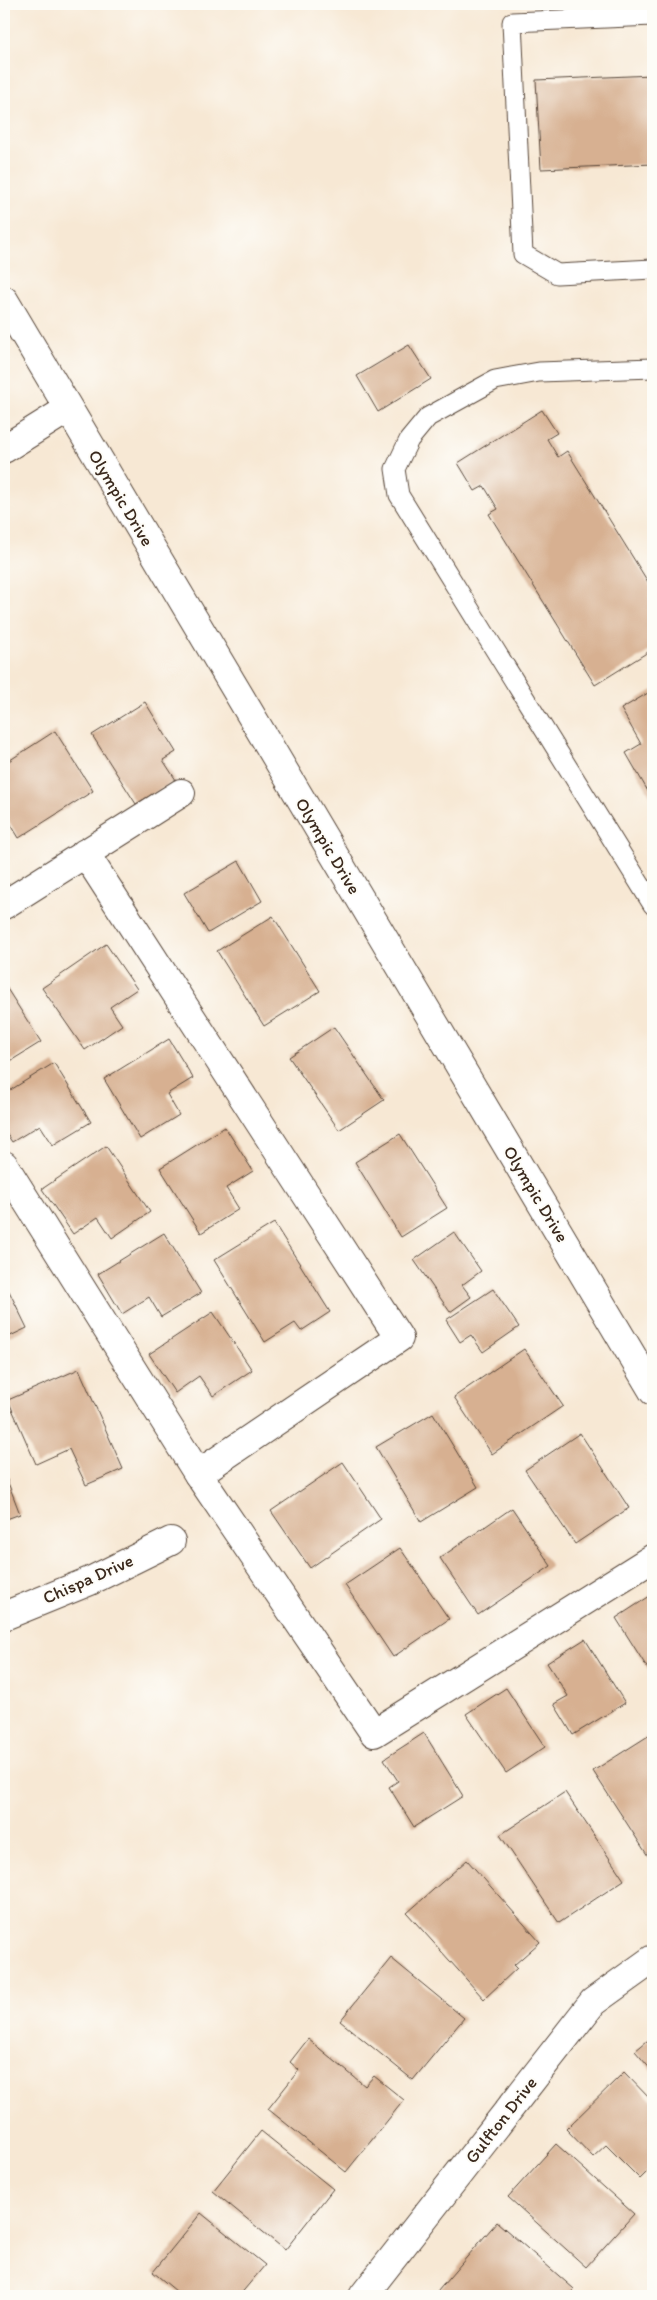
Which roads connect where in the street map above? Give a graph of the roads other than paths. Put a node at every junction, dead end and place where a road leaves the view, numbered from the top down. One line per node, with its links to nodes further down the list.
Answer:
1 (653, 16): 2 (lane)
2 (653, 269)
3 (4, 300): 5 (street, Olympic Drive)
4 (653, 368): 10 (lane)
5 (68, 409): 6 (street); 12 (street, Olympic Drive)
6 (4, 450)
7 (181, 793): 8 (street)
8 (85, 853): 9 (street); 13 (street)
9 (4, 905)
10 (653, 905)
11 (4, 1166): 13 (street)
12 (653, 1391)
13 (198, 1474): 15 (street)
14 (171, 1541): 16 (street, Chispa Drive)
15 (653, 1558)
16 (4, 1616)
17 (653, 1959): 18 (street, Gulfton Drive)
18 (363, 2296)

